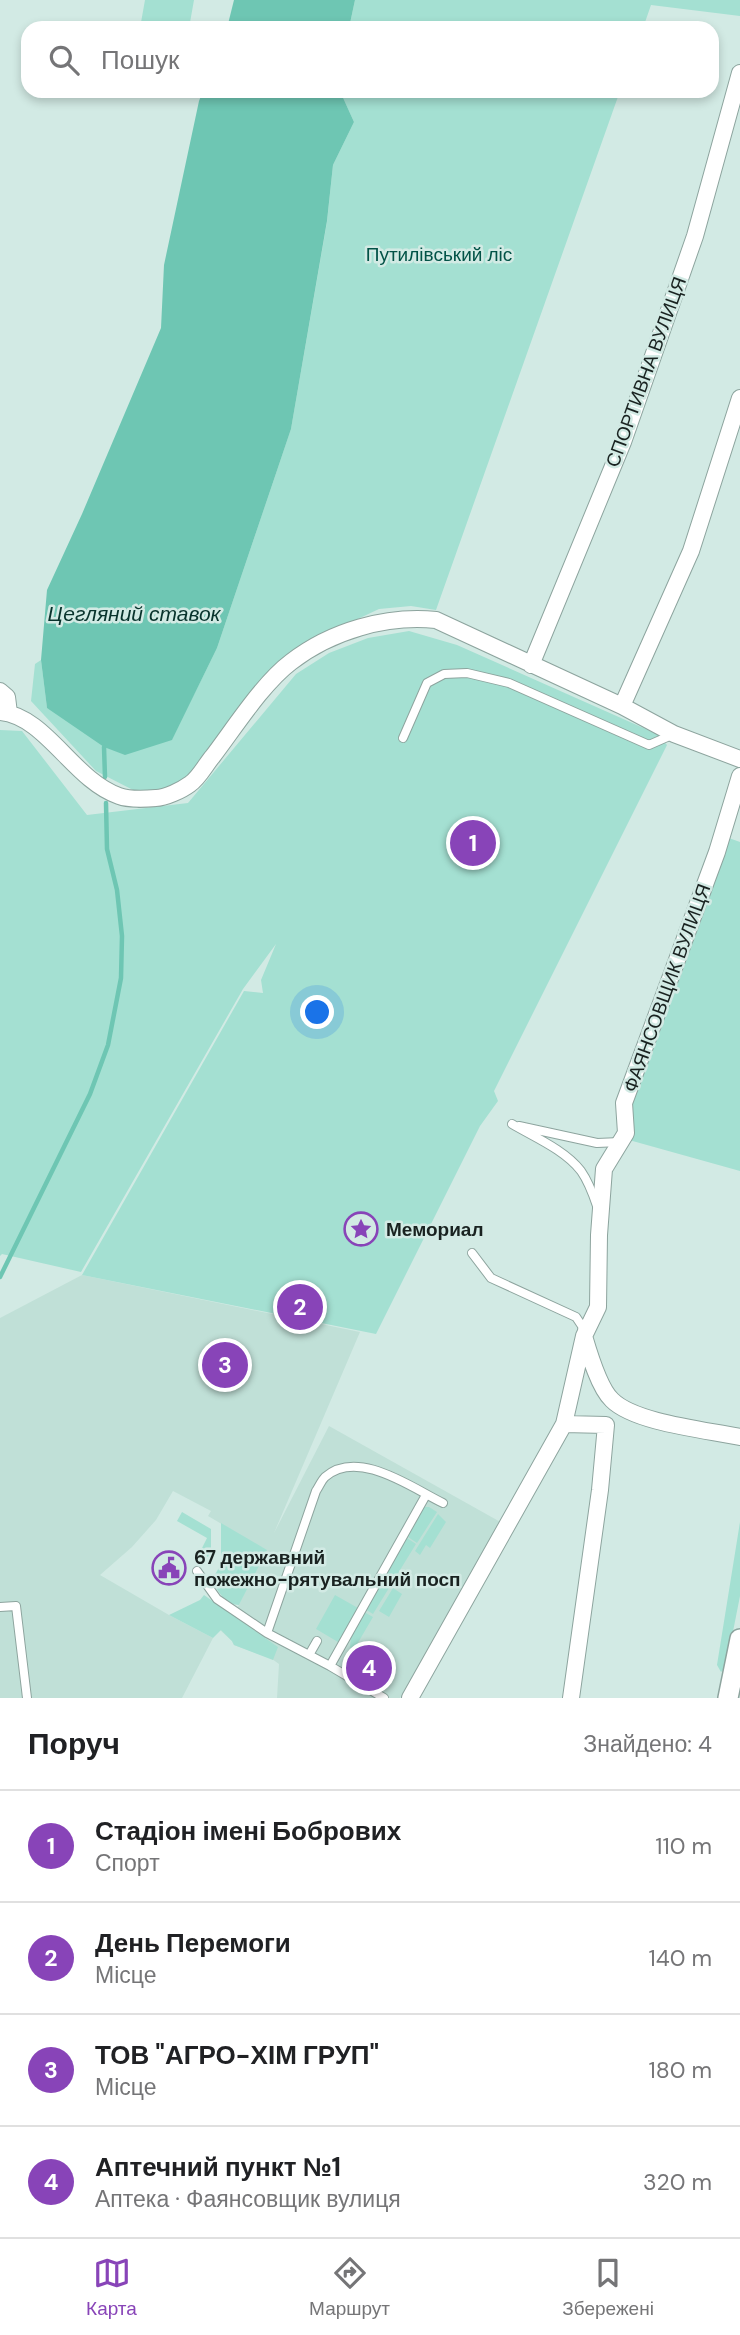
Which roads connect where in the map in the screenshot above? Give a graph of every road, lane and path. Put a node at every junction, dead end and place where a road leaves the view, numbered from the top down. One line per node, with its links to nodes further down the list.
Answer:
1 (740, 73): 3 (street, СПОРТИВНА ВУЛИЦЯ)
2 (740, 398): 5 (street)
3 (531, 665): 5 (street); 6 (street)
4 (0, 691): 6 (street)
5 (622, 706): 7 (street)
6 (4, 713)
7 (674, 734): 8 (lane); 9 (street)
8 (403, 738)
9 (740, 759)
10 (740, 776): 11 (street, ФАЯНСОВЩИК ВУЛИЦЯ)
11 (622, 1142): 12 (street, ФАЯНСОВЩИК ВУЛИЦЯ); 12 (lane)
12 (599, 1235): 14 (street, ФАЯНСОВЩИК ВУЛИЦЯ)
13 (472, 1253): 14 (lane)
14 (583, 1336): 15 (street); 16 (street, ФАЯНСОВЩИК ВУЛИЦЯ)
15 (640, 1416): 17 (street); 18 (street)
16 (564, 1424): 17 (street); 30 (street, ФАЯНСОВЩИК ВУЛИЦЯ)
17 (606, 1425): 31 (street)
18 (740, 1437)
19 (426, 1495): 20 (lane); 23 (lane); 27 (lane)
20 (443, 1503)
21 (197, 1571): 23 (lane)
22 (0, 1607): 28 (lane)
23 (267, 1633): 26 (lane)
24 (740, 1639): 32 (street)
25 (317, 1641): 26 (lane)
26 (309, 1655): 27 (lane)
27 (330, 1666): 29 (lane)
28 (27, 1698)
29 (384, 1698)
30 (410, 1698)
31 (571, 1698)
32 (728, 1698)

